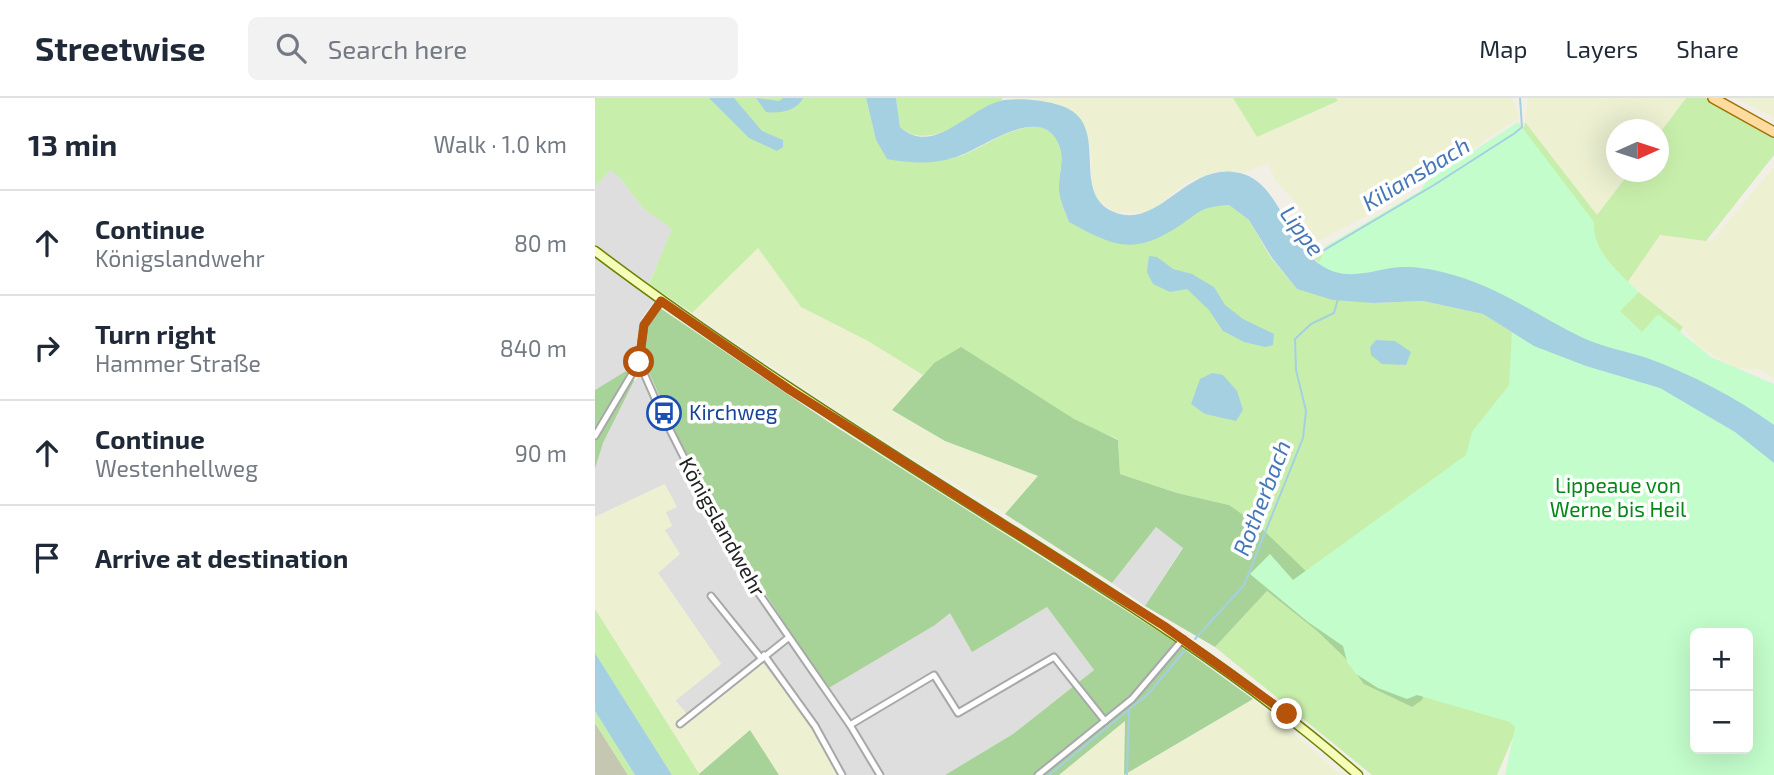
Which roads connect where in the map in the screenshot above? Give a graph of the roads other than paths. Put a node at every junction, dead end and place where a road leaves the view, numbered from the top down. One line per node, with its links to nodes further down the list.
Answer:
1 (1713, 98): 2 (main road)
2 (1774, 132)
3 (595, 251): 4 (main road)
4 (661, 301): 5 (street); 9 (main road)
5 (639, 362): 6 (street); 8 (street, Königslandwehr)
6 (595, 436)
7 (711, 596): 10 (street, Königslandwehr)
8 (788, 638): 10 (street); 13 (street, Königslandwehr)
9 (1183, 639): 11 (street); 17 (main road)
10 (762, 657): 12 (street); 14 (street, Königslandwehr)
11 (1104, 721): 13 (street); 16 (street)
12 (680, 724)
13 (850, 725): 15 (street, Königslandwehr)
14 (842, 775)
15 (880, 775)
16 (1038, 775)
17 (1358, 775)

